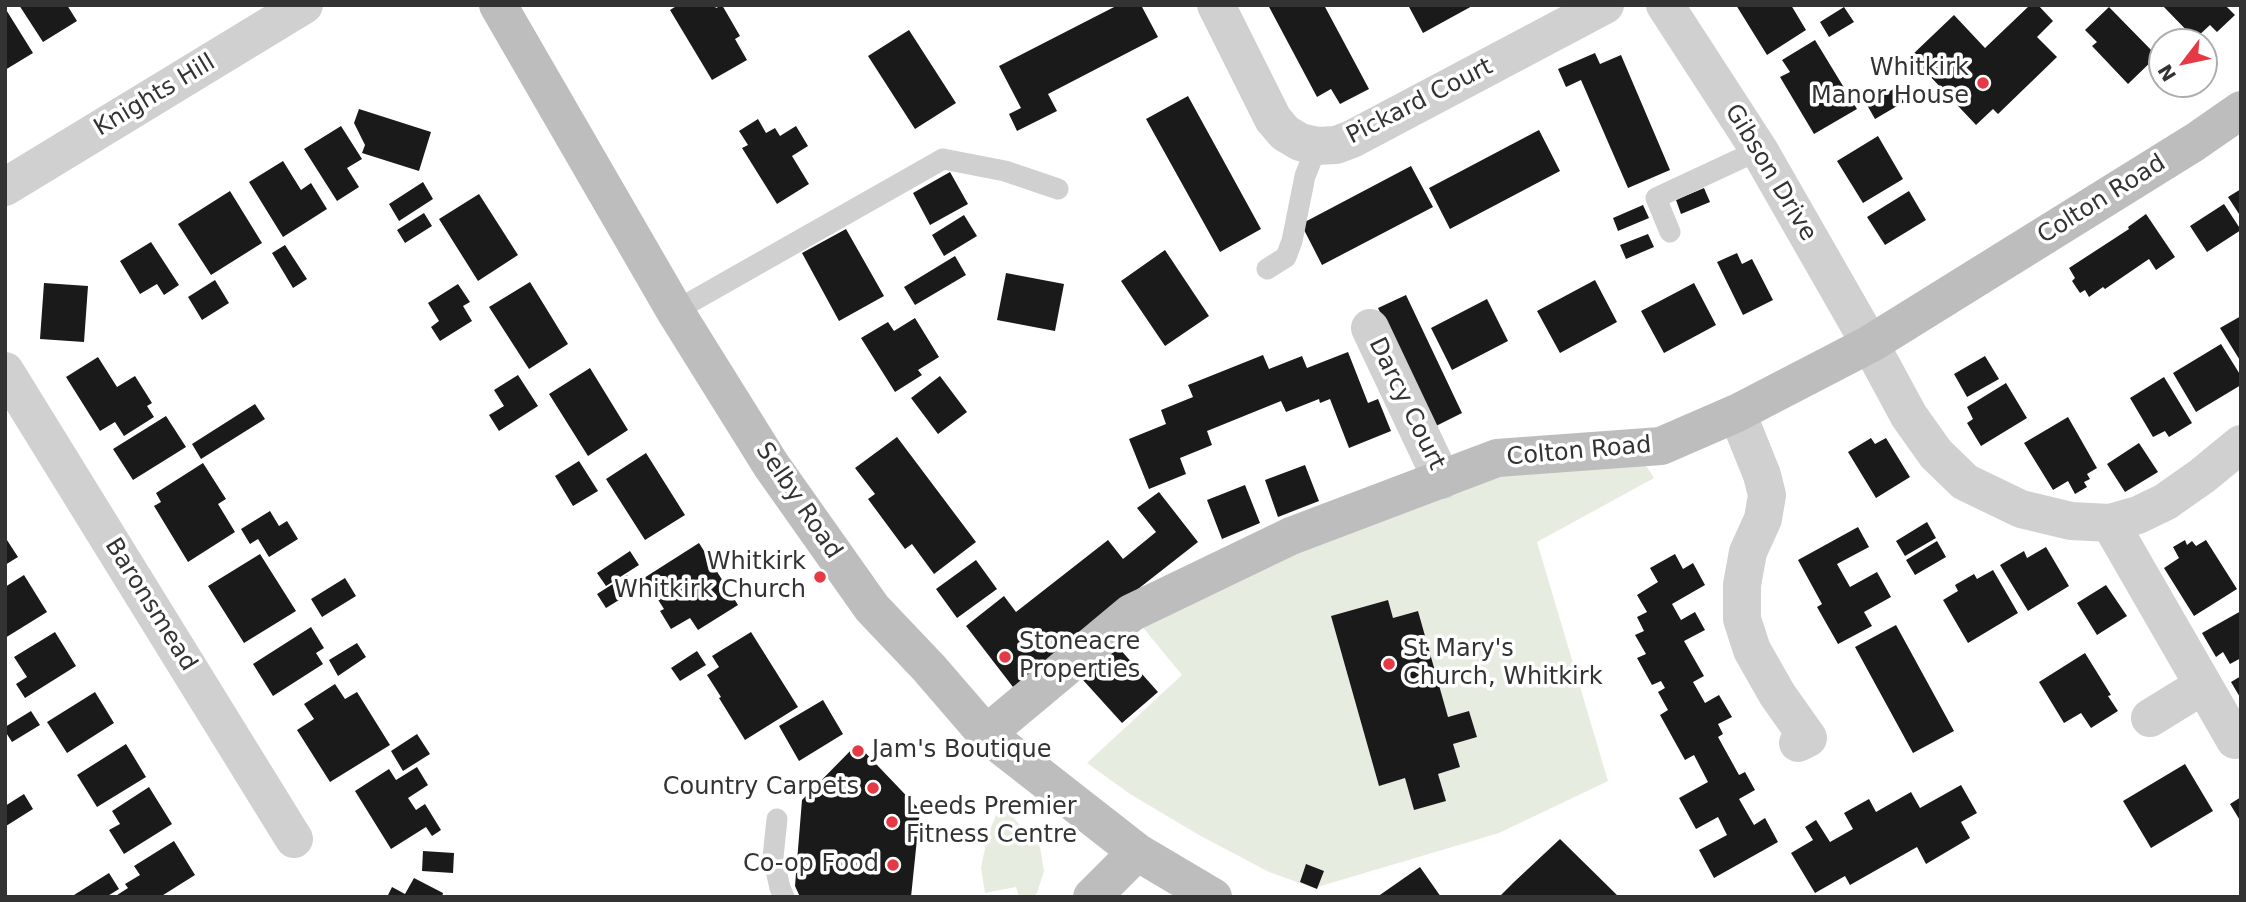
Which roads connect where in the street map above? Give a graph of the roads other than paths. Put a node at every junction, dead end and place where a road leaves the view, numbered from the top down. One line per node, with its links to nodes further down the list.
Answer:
1 (304, 5): 9 (street, Knights Hill)
2 (498, 5): 13 (street, Selby Road)
3 (1216, 5): 7 (street, Pickard Court)
4 (1605, 5): 7 (street, Pickard Court)
5 (1665, 5): 8 (street, Gibson Drive)
6 (2241, 110): 15 (street, Colton Road)
7 (1317, 146): 12 (lane)
8 (1759, 150): 11 (lane); 15 (street, Gibson Drive)
9 (5, 187)
10 (1058, 189): 13 (lane)
11 (1670, 232)
12 (1267, 270)
13 (675, 312): 23 (street, Selby Road)
14 (1370, 328): 19 (street, Darcy Court)
15 (1870, 344): 17 (street, Colton Road); 20 (street, Gibson Drive)
16 (5, 371): 27 (street, Baronsmead)
17 (1737, 413): 19 (street, Colton Road); 25 (street)
18 (2241, 444): 20 (street, Gibson Drive)
19 (1442, 480): 23 (street, Colton Road)
20 (2110, 523): 21 (street)
21 (2202, 686): 22 (street); 24 (street)
22 (2150, 719)
23 (986, 734): 28 (street, Selby Road)
24 (2235, 740)
25 (1798, 743)
26 (777, 819): 29 (lane)
27 (294, 839)
28 (1137, 852): 30 (street); 31 (street, Selby Road)
29 (784, 897)
30 (1092, 897)
31 (1213, 897)

